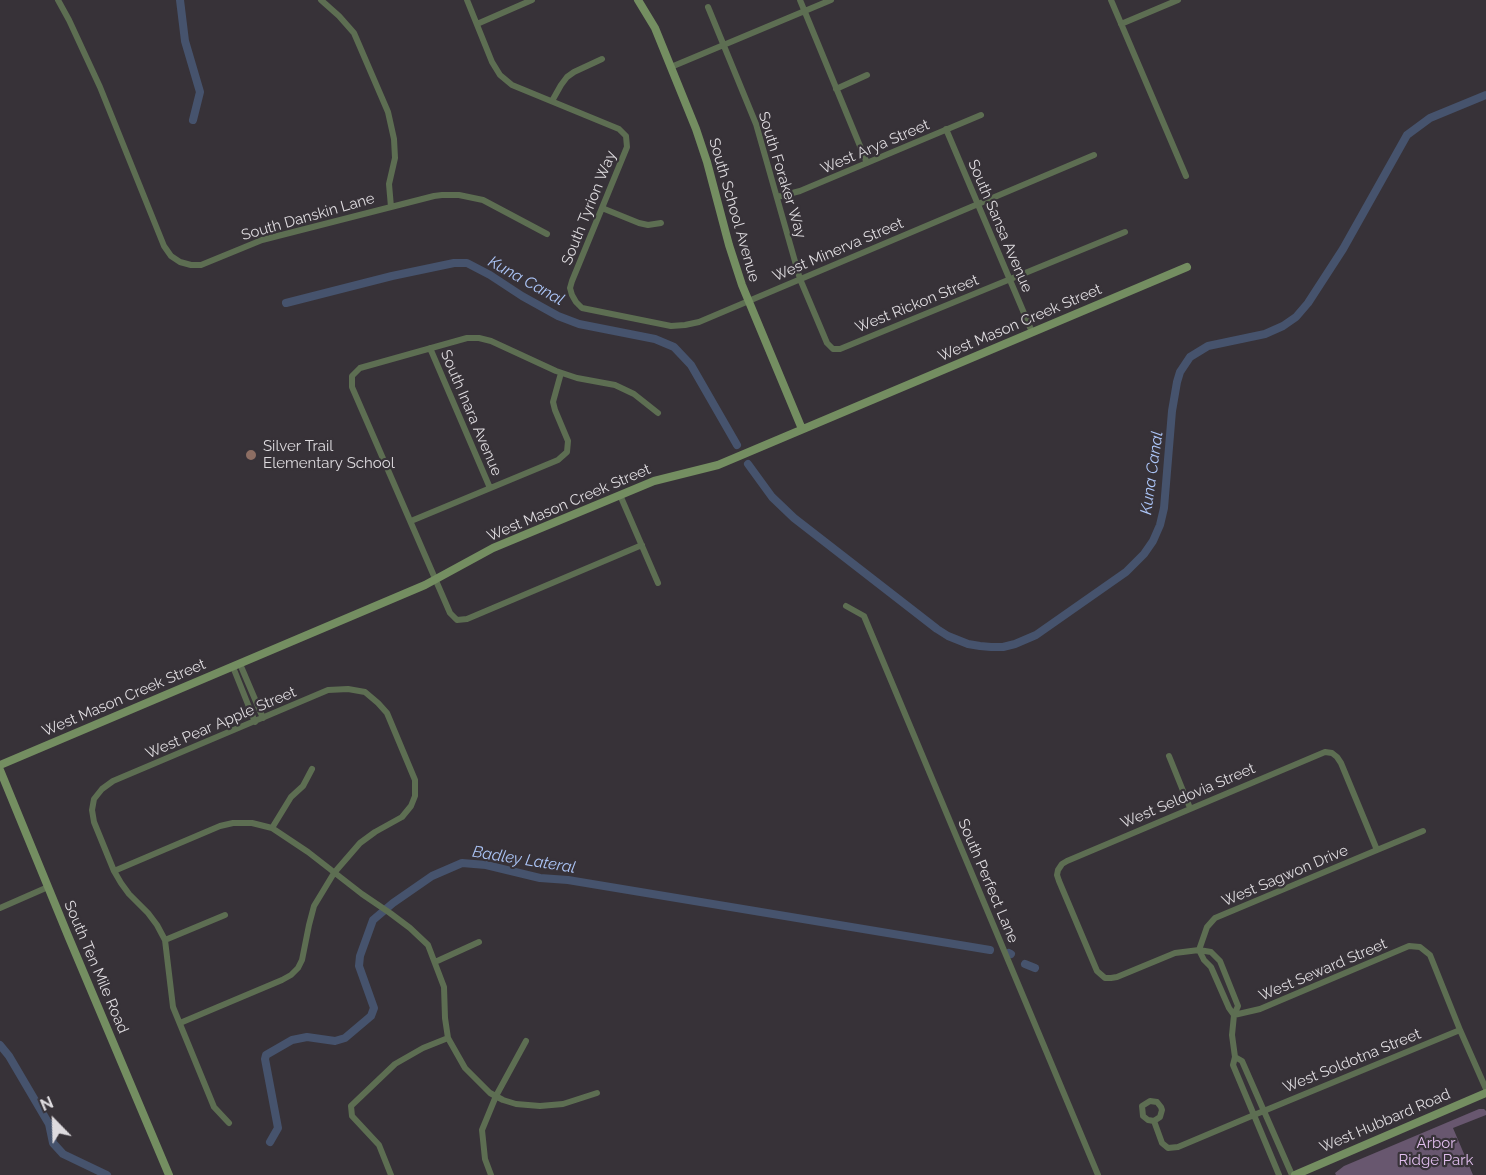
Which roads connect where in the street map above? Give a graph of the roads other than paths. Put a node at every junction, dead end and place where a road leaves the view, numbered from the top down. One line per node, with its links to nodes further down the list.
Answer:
1 (58, 0): 27 (street, South Danskin Lane)
2 (321, 0): 27 (street)
3 (467, 0): 12 (street, South Tyrion Way)
4 (532, 0): 12 (street)
5 (638, 0): 16 (street, South School Avenue)
6 (800, 0): 11 (street)
7 (831, 0): 11 (street)
8 (1111, 0): 13 (street)
9 (1178, 0): 13 (street)
10 (708, 7): 14 (street, South Foraker Way)
11 (804, 11): 14 (street); 18 (street)
12 (477, 24): 19 (street, South Tyrion Way)
13 (1121, 24): 24 (street)
14 (724, 45): 16 (street); 25 (street, South Foraker Way)
15 (602, 59): 19 (street)
16 (671, 67): 36 (street, South School Avenue)
17 (867, 75): 18 (street)
18 (836, 88): 23 (street)
19 (552, 101): 28 (street, South Tyrion Way)
20 (981, 115): 21 (street, West Arya Street)
21 (946, 129): 23 (street, West Arya Street); 26 (street, South Sansa Avenue)
22 (1094, 156): 26 (street, West Minerva Street)
23 (867, 163): 25 (street, West Arya Street)
24 (1186, 176)
25 (777, 197): 33 (street, South Foraker Way)
26 (978, 204): 33 (street, West Minerva Street); 34 (street, South Sansa Avenue)
27 (391, 207): 31 (street, South Danskin Lane)
28 (602, 207): 29 (street); 35 (street, South Tyrion Way)
29 (661, 224)
30 (1125, 232): 34 (street, West Rickon Street)
31 (547, 234)
32 (1187, 267): 37 (street, West Mason Creek Street)
33 (800, 279): 36 (street, West Minerva Street); 39 (street, South Foraker Way)
34 (1010, 279): 37 (street, South Sansa Avenue); 39 (street, West Rickon Street)
35 (572, 295): 36 (street, West Minerva Street)
36 (748, 301): 42 (street, South School Avenue)
37 (1032, 332): 42 (street, West Mason Creek Street)
38 (430, 348): 40 (street); 43 (street, South Inara Avenue); 45 (street)
39 (833, 349)
40 (561, 373): 41 (street); 43 (street)
41 (658, 413)
42 (802, 429): 44 (street, West Mason Creek Street)
43 (490, 488): 45 (street)
44 (620, 495): 46 (street); 47 (street, West Mason Creek Street)
45 (411, 521): 47 (street)
46 (642, 545): 47 (street); 48 (street)
47 (436, 579): 50 (street, West Mason Creek Street)
48 (658, 583)
49 (846, 606): 85 (street, South Perfect Lane)
50 (236, 665): 51 (street); 52 (street); 55 (street, West Mason Creek Street)
51 (263, 718): 52 (street, West Pear Apple Street); 61 (street, West Pear Apple Street)
52 (255, 722): 60 (street, West Pear Apple Street)
53 (1168, 756): 56 (street)
54 (312, 769): 57 (street)
55 (0, 770): 62 (street, South Ten Mile Road)
56 (1190, 808): 59 (street, West Seldovia Street); 67 (street, West Seldovia Street)
57 (272, 828): 60 (street); 61 (street)
58 (1423, 831): 59 (street, West Sagwon Drive)
59 (1377, 850): 67 (street, West Sagwon Drive)
60 (114, 871): 65 (street)
61 (334, 873): 68 (street); 70 (street)
62 (48, 887): 63 (street); 82 (street, South Ten Mile Road)
63 (0, 908)
64 (225, 915): 65 (street)
65 (165, 940): 70 (street)
66 (479, 942): 68 (street)
67 (1199, 950): 69 (street); 69 (street)
68 (435, 962): 72 (street)
69 (1234, 1015): 71 (street, West Seward Street); 74 (street)
70 (180, 1023): 81 (street)
71 (1460, 1030): 75 (street); 78 (street, West Soldotna Street)
72 (448, 1038): 77 (street); 83 (street)
73 (526, 1041): 77 (street)
74 (1235, 1057): 78 (street); 79 (street)
75 (1486, 1091): 87 (street, West Hubbard Road)
76 (597, 1093): 77 (street)
77 (496, 1096): 84 (street)
78 (1264, 1110): 79 (street, West Soldotna Street); 87 (street)
79 (1254, 1114): 80 (street, West Soldotna Street); 86 (street)
80 (1154, 1120)
81 (229, 1123)
82 (169, 1175)
83 (391, 1175)
84 (491, 1175)
85 (1098, 1175)
86 (1279, 1175)
87 (1294, 1175)

